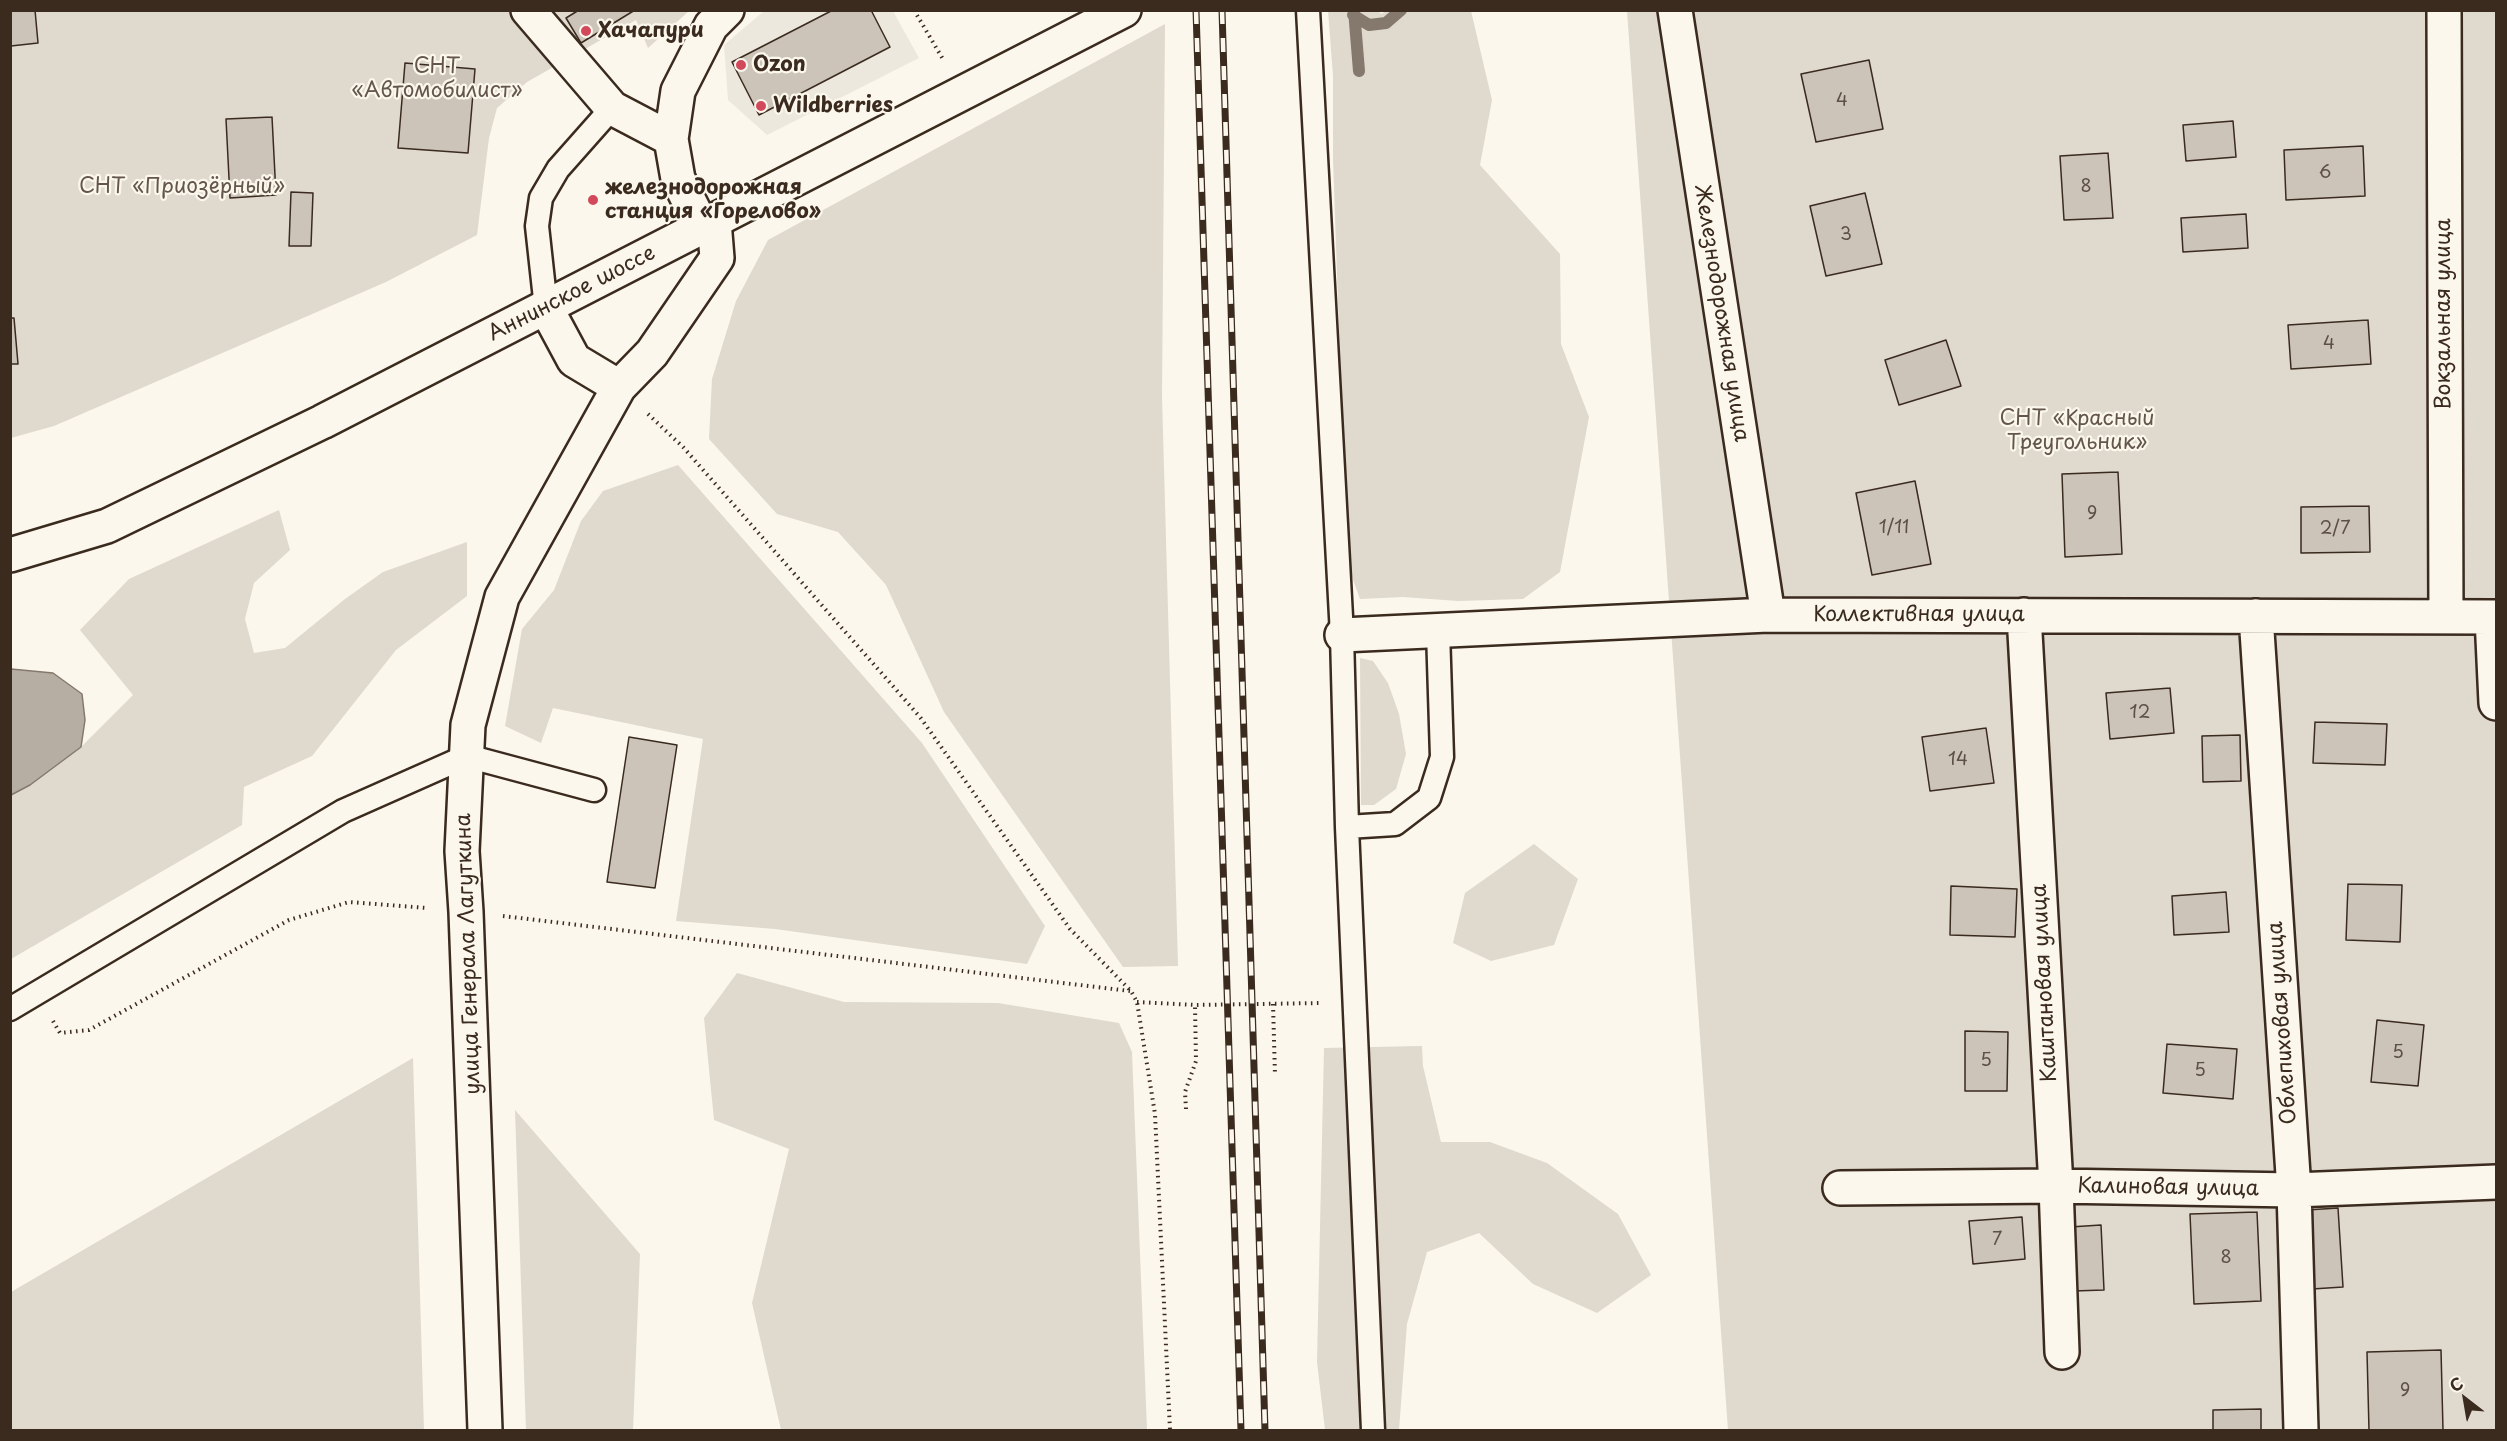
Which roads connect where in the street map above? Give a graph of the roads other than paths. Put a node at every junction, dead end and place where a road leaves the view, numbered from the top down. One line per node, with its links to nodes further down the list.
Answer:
1 (528, 10): 7 (street)
2 (727, 10): 8 (street)
3 (1124, 10): 9 (street, Аннинское шоссе)
4 (1308, 10): 19 (lane)
5 (1675, 10): 13 (street, Железнодорожная улица)
6 (2444, 10): 16 (street, Вокзальная улица)
7 (612, 108): 8 (street); 10 (lane)
8 (671, 139): 9 (street)
9 (708, 224): 10 (street, Аннинское шоссе); 11 (street, улица Генерала Лагуткина)
10 (546, 308): 11 (street); 12 (street, Аннинское шоссе)
11 (620, 387): 21 (street, улица Генерала Лагуткина)
12 (10, 555)
13 (1768, 615): 14 (street, Коллективная улица); 18 (street, Коллективная улица)
14 (2024, 615): 15 (street, Коллективная улица); 26 (street, Каштановая улица)
15 (2256, 616): 16 (street, Коллективная улица); 28 (street, Облепиховая улица)
16 (2446, 617): 17 (street, Коллективная улица)
17 (2494, 617): 20 (street)
18 (1438, 631): 19 (street, Коллективная улица); 23 (lane)
19 (1342, 635): 23 (lane)
20 (2496, 703)
21 (467, 756): 22 (lane); 24 (lane); 30 (street, улица Генерала Лагуткина)
22 (594, 790)
23 (1347, 827): 31 (lane)
24 (10, 1009)
25 (2496, 1182): 28 (street, Калиновая улица)
26 (2056, 1186): 27 (street, Калиновая улица); 28 (street, Калиновая улица); 29 (street, Каштановая улица)
27 (1840, 1188)
28 (2294, 1190): 32 (street, Облепиховая улица)
29 (2062, 1352)
30 (485, 1431)
31 (1373, 1431)
32 (2301, 1431)

